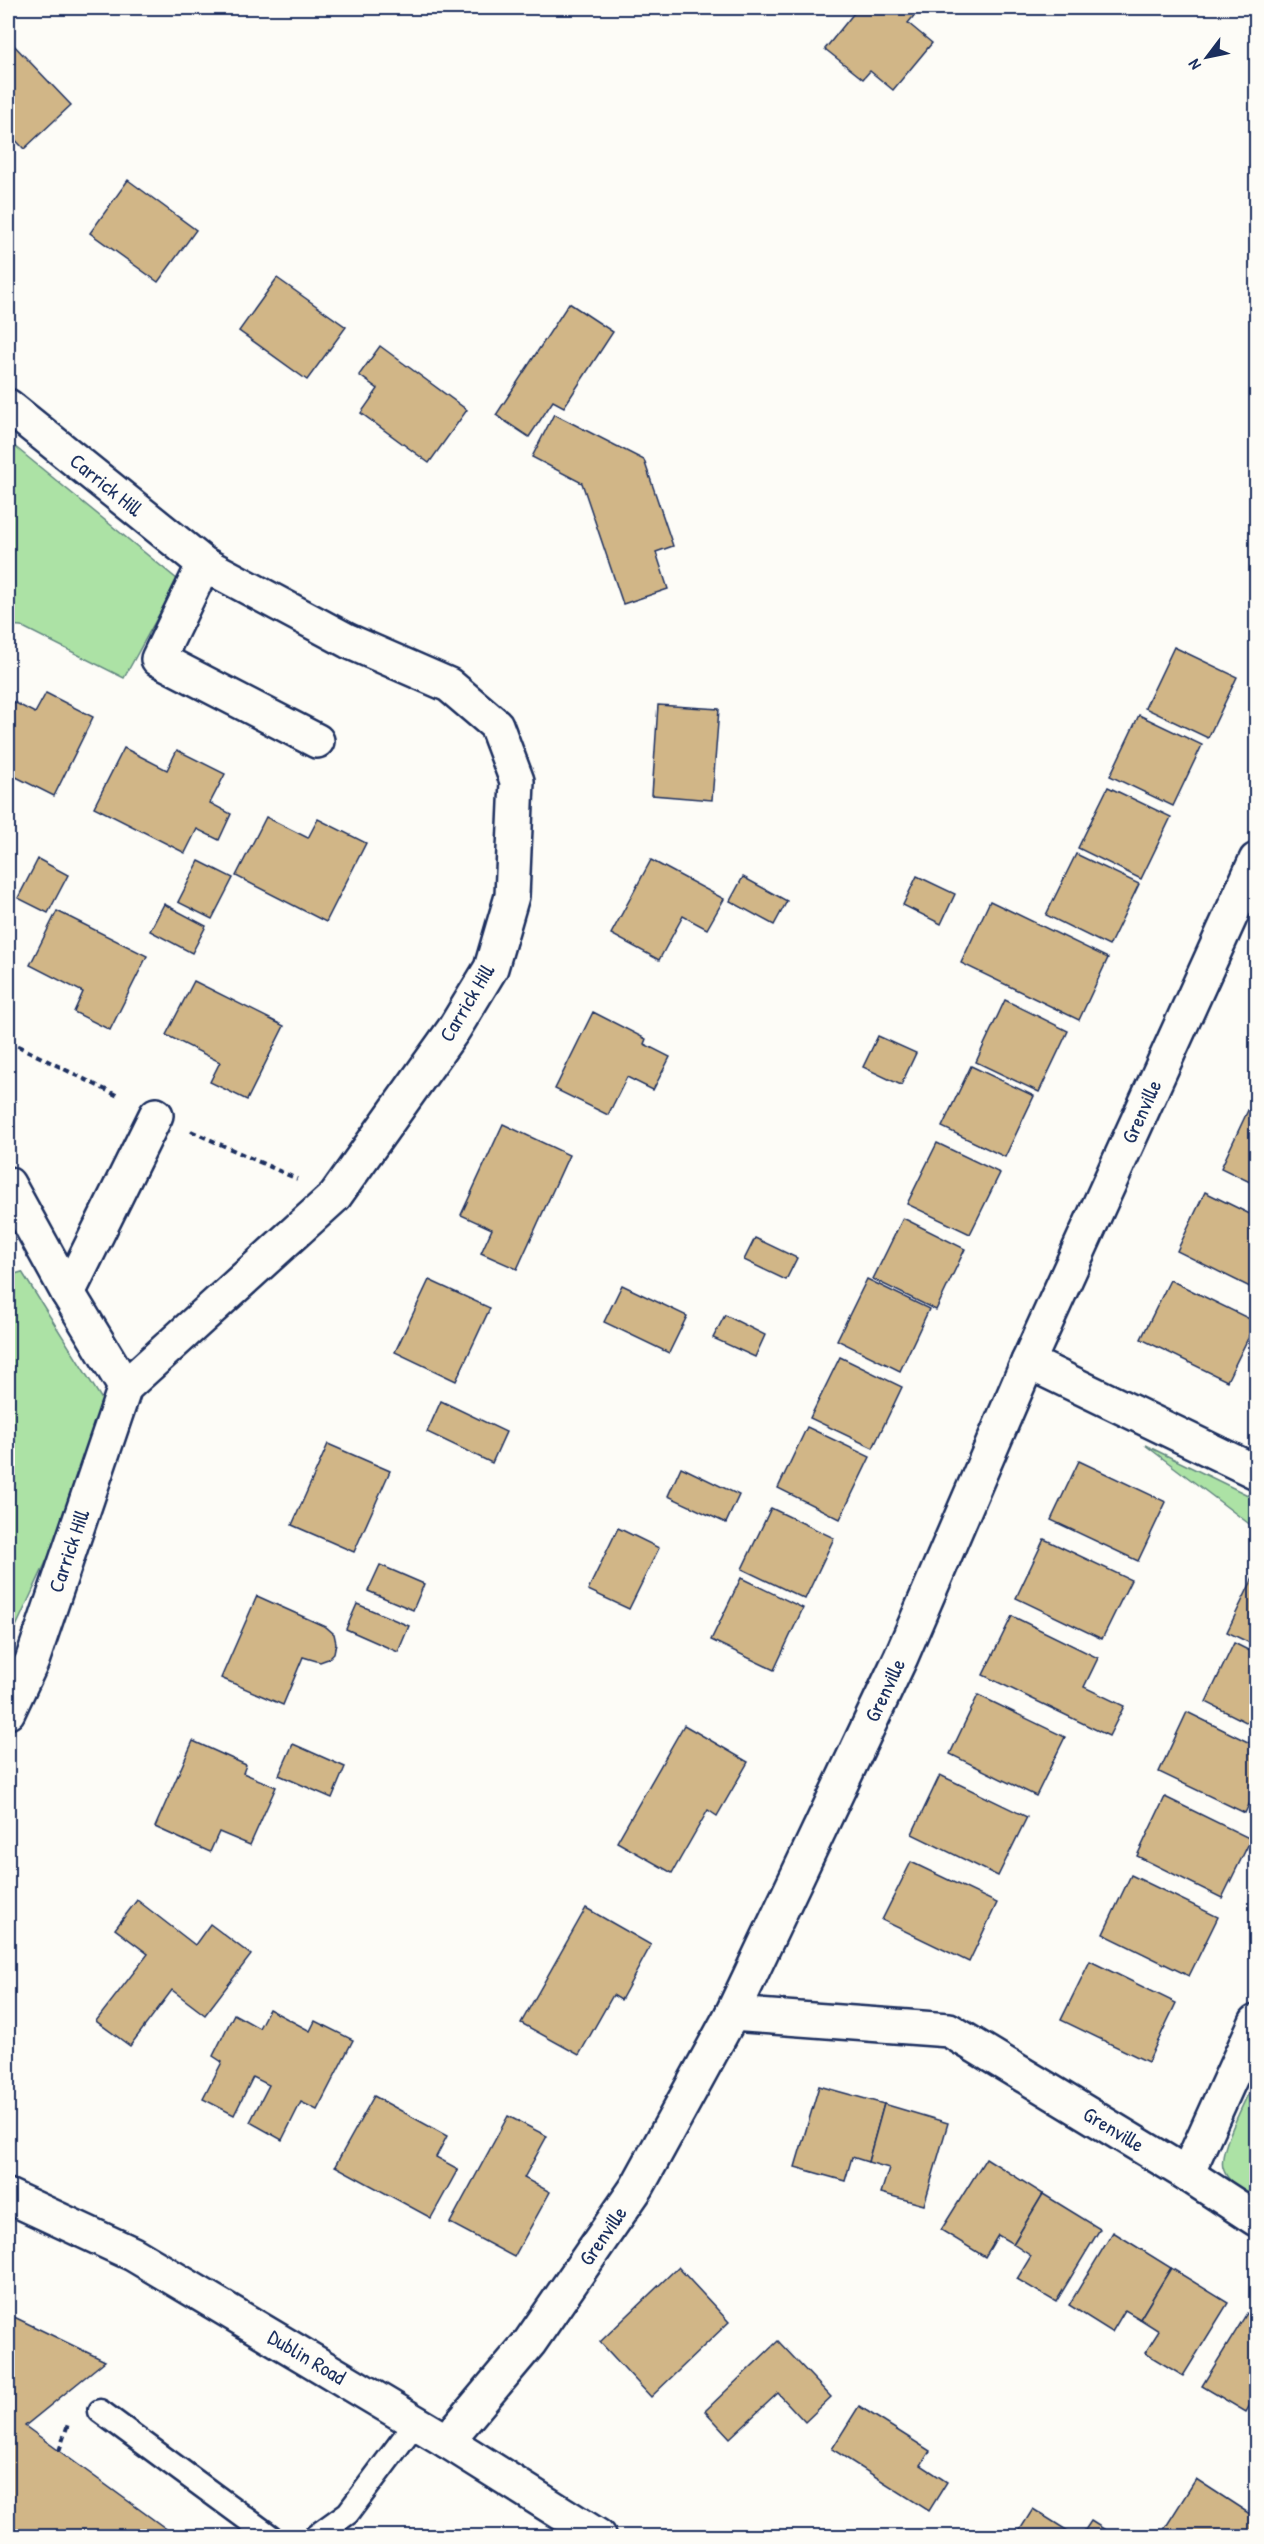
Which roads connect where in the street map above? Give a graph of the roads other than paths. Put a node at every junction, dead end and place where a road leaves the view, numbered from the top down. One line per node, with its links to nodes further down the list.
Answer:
1 (8, 406): 2 (street, Carrick Hill)
2 (204, 564): 3 (street); 9 (street, Carrick Hill)
3 (317, 741)
4 (1257, 860): 8 (street, Grenville)
5 (156, 1115): 7 (street)
6 (8, 1187): 7 (street)
7 (68, 1293): 9 (street)
8 (1029, 1362): 10 (street); 12 (street, Grenville)
9 (125, 1387): 11 (street, Carrick Hill)
10 (1257, 1472)
11 (8, 1712)
12 (732, 2014): 14 (street, Grenville); 19 (street, Grenville)
13 (1257, 2022): 14 (street)
14 (1187, 2174): 16 (street, Grenville)
15 (8, 2196): 18 (street, Dublin Road)
16 (1257, 2219)
17 (100, 2411): 20 (lane)
18 (416, 2422): 19 (street, Dublin Road); 21 (lane)
19 (447, 2441): 22 (street, Dublin Road)
20 (270, 2536)
21 (316, 2536)
22 (598, 2536)

